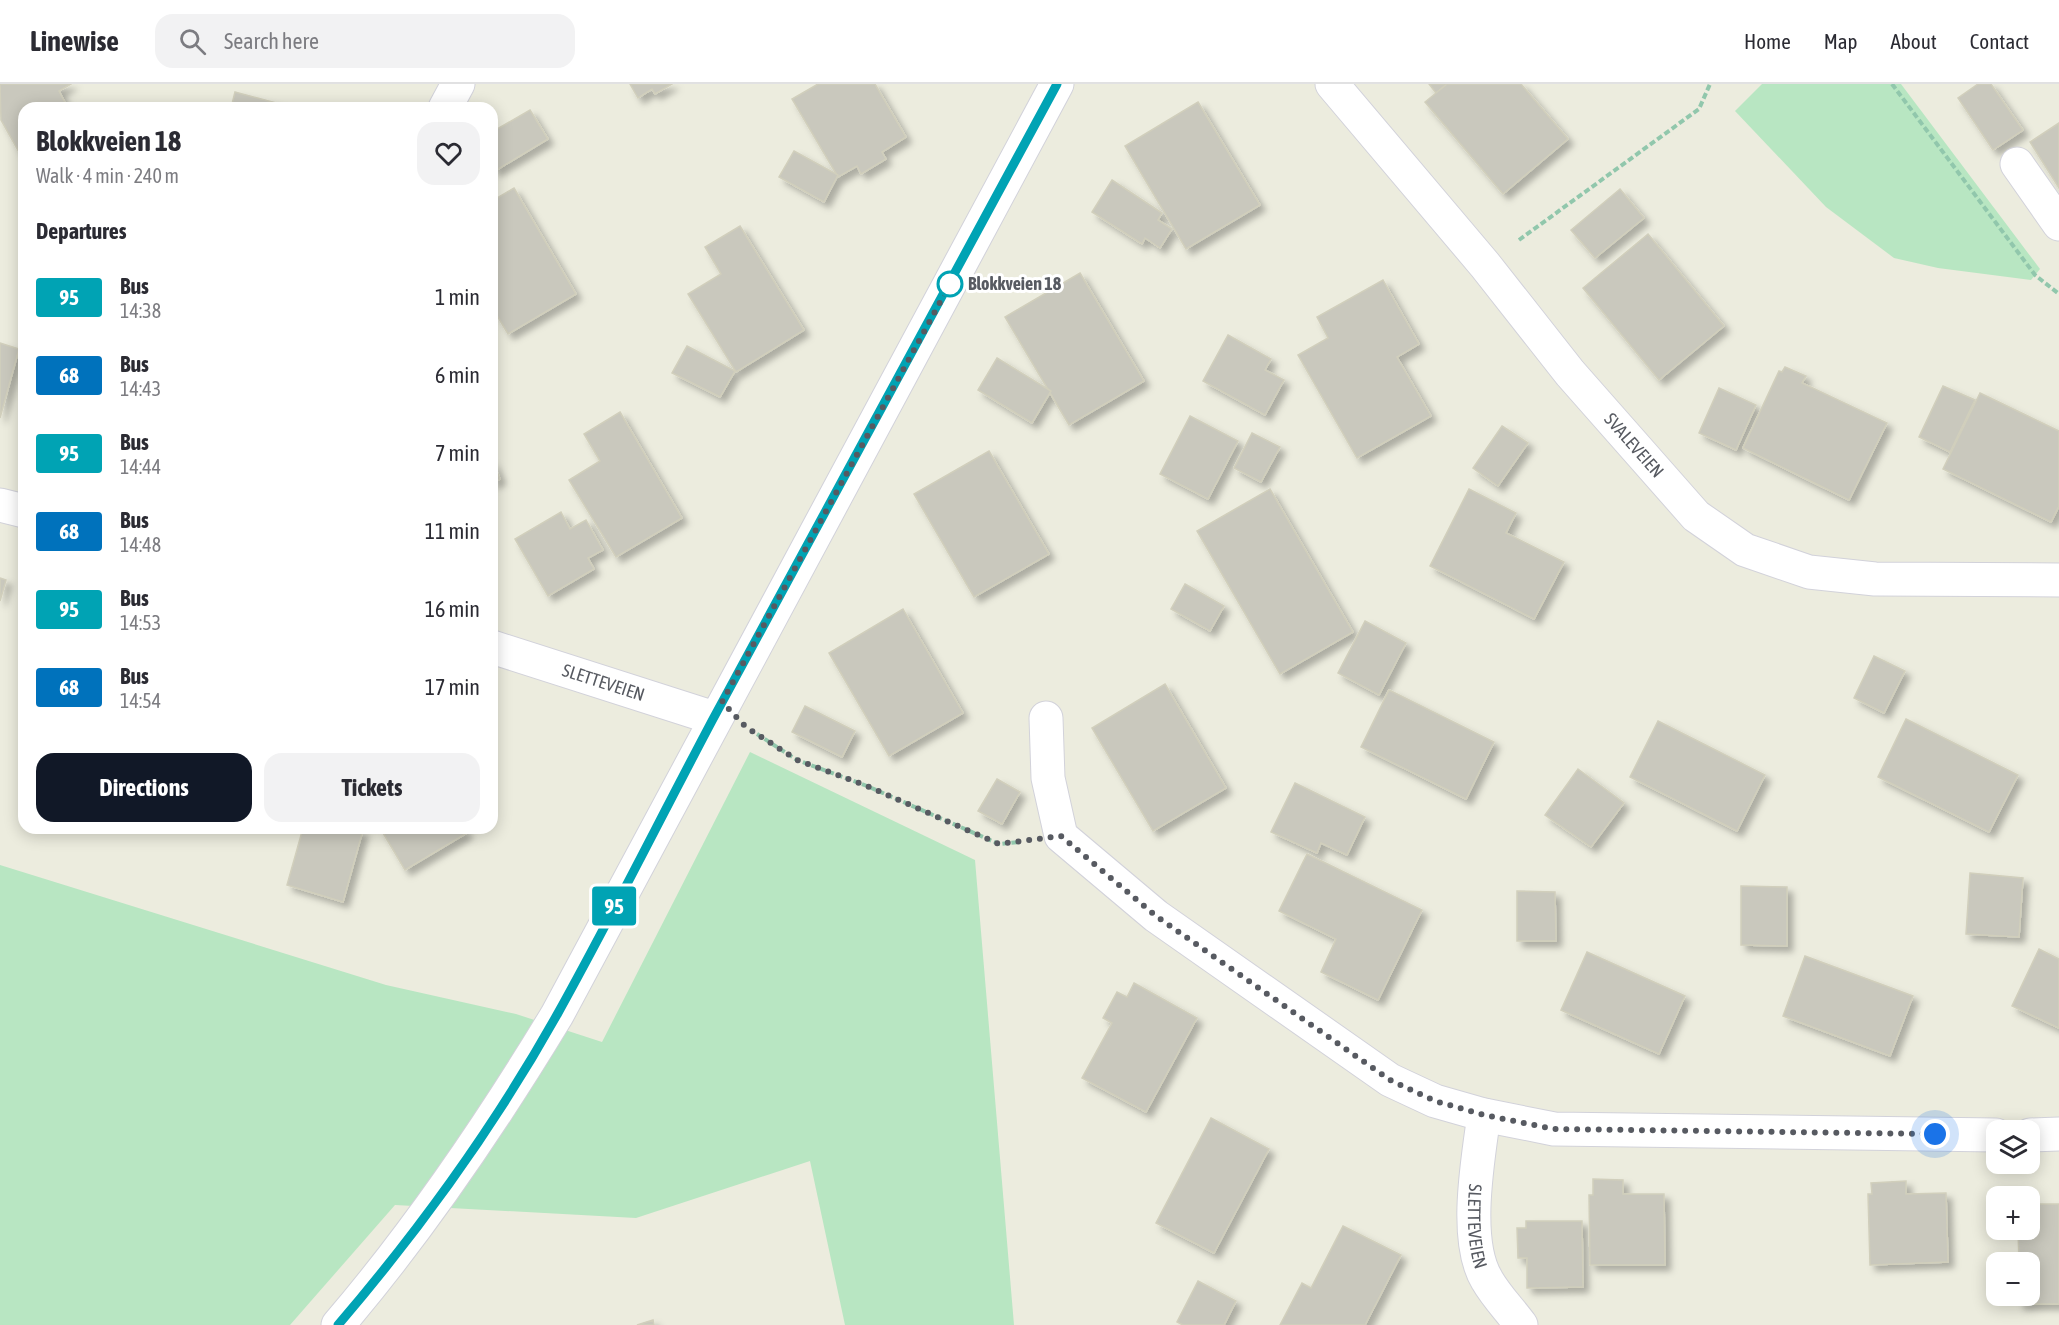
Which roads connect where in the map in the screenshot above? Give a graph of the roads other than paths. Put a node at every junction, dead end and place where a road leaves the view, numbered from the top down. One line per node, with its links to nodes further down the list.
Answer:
1 (459, 84): 4 (street)
2 (1057, 84): 11 (street)
3 (1332, 84): 9 (street, SVALEVEIEN)
4 (448, 102)
5 (2017, 164): 6 (street)
6 (2059, 224)
7 (0, 505): 8 (street)
8 (18, 510)
9 (2059, 580)
10 (498, 649): 11 (street, SLETTEVEIEN)
11 (718, 710): 17 (street)
12 (1046, 718): 13 (street)
13 (1484, 1115): 15 (street); 18 (street, SLETTEVEIEN)
14 (2059, 1134): 16 (street)
15 (1986, 1135)
16 (2040, 1135)
17 (338, 1325)
18 (1521, 1325)

